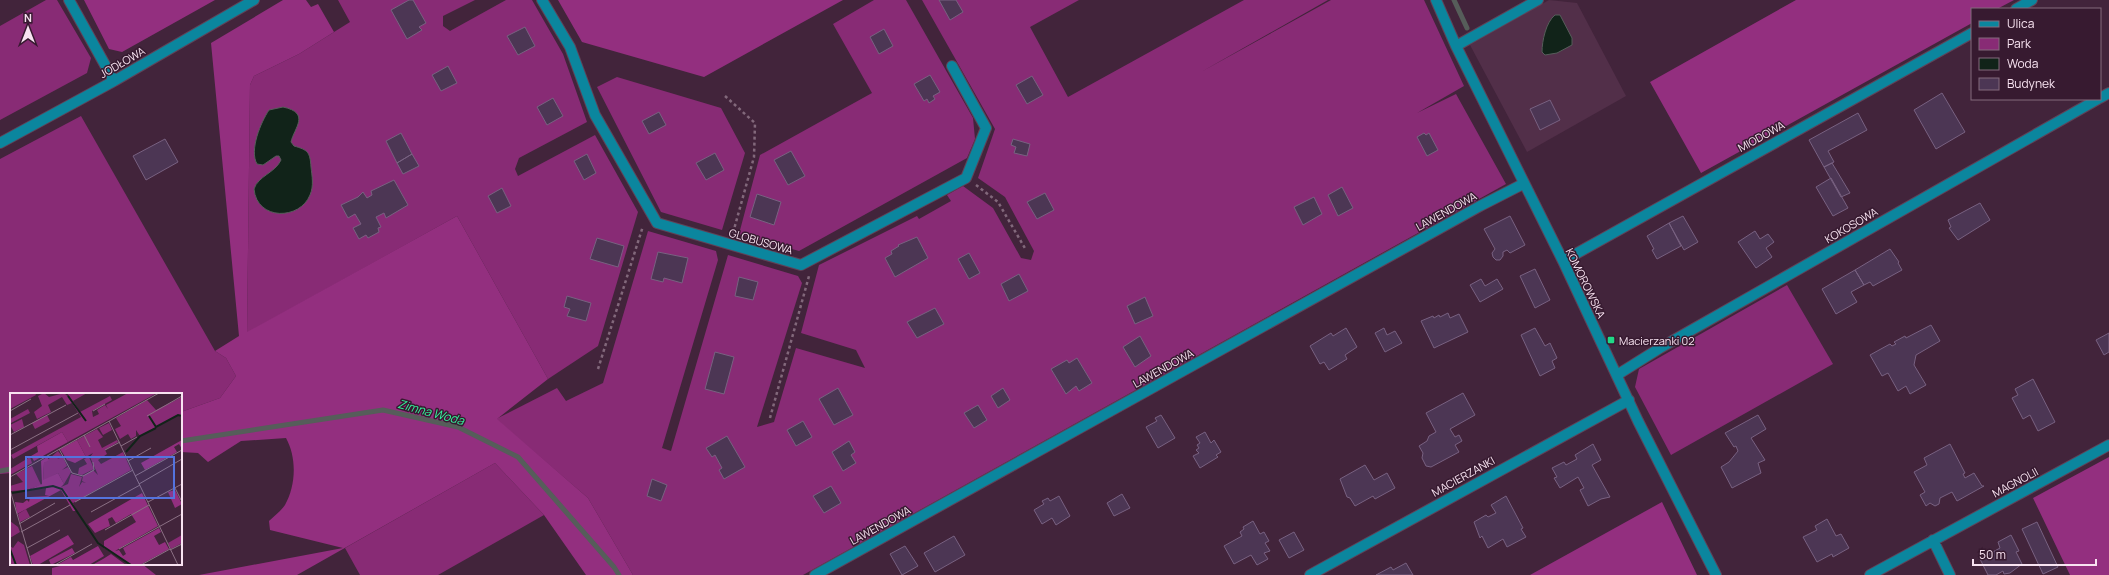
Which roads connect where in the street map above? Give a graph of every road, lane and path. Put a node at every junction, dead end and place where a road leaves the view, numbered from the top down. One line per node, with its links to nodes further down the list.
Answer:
1 (70, 0): 11 (street)
2 (254, 0): 11 (street, JODŁOWA)
3 (542, 0): 17 (street, GLOBUSOWA)
4 (1436, 0): 9 (street, KOMOROWSKA)
5 (1538, 0): 9 (street)
6 (2032, 0): 7 (street)
7 (2018, 8)
8 (1971, 34): 21 (street, MIODOWA)
9 (1456, 46): 16 (street, KOMOROWSKA)
10 (952, 66): 15 (street)
11 (114, 81): 14 (street, JODŁOWA)
12 (725, 96): 18 (path)
13 (2095, 100): 23 (street, KOKOSOWA)
14 (0, 143)
15 (966, 178): 19 (path); 20 (street, GLOBUSOWA)
16 (1523, 184): 21 (street, KOMOROWSKA); 28 (street, LAWENDOWA)
17 (648, 210): 18 (street, GLOBUSOWA); 22 (path)
18 (729, 245): 20 (street, GLOBUSOWA)
19 (1026, 250)
20 (815, 258): 25 (path)
21 (1563, 261): 23 (street, KOMOROWSKA)
22 (598, 369)
23 (1617, 375): 24 (street, KOMOROWSKA)
24 (1629, 400): 29 (street, MACIERZANKI); 30 (street, KOMOROWSKA)
25 (770, 418)
26 (2109, 445): 27 (street, MAGNOLII)
27 (1933, 540): 31 (street, MAGNOLII); 32 (street)
28 (815, 575)
29 (1310, 575)
30 (1716, 575)
31 (1870, 575)
32 (1950, 575)

